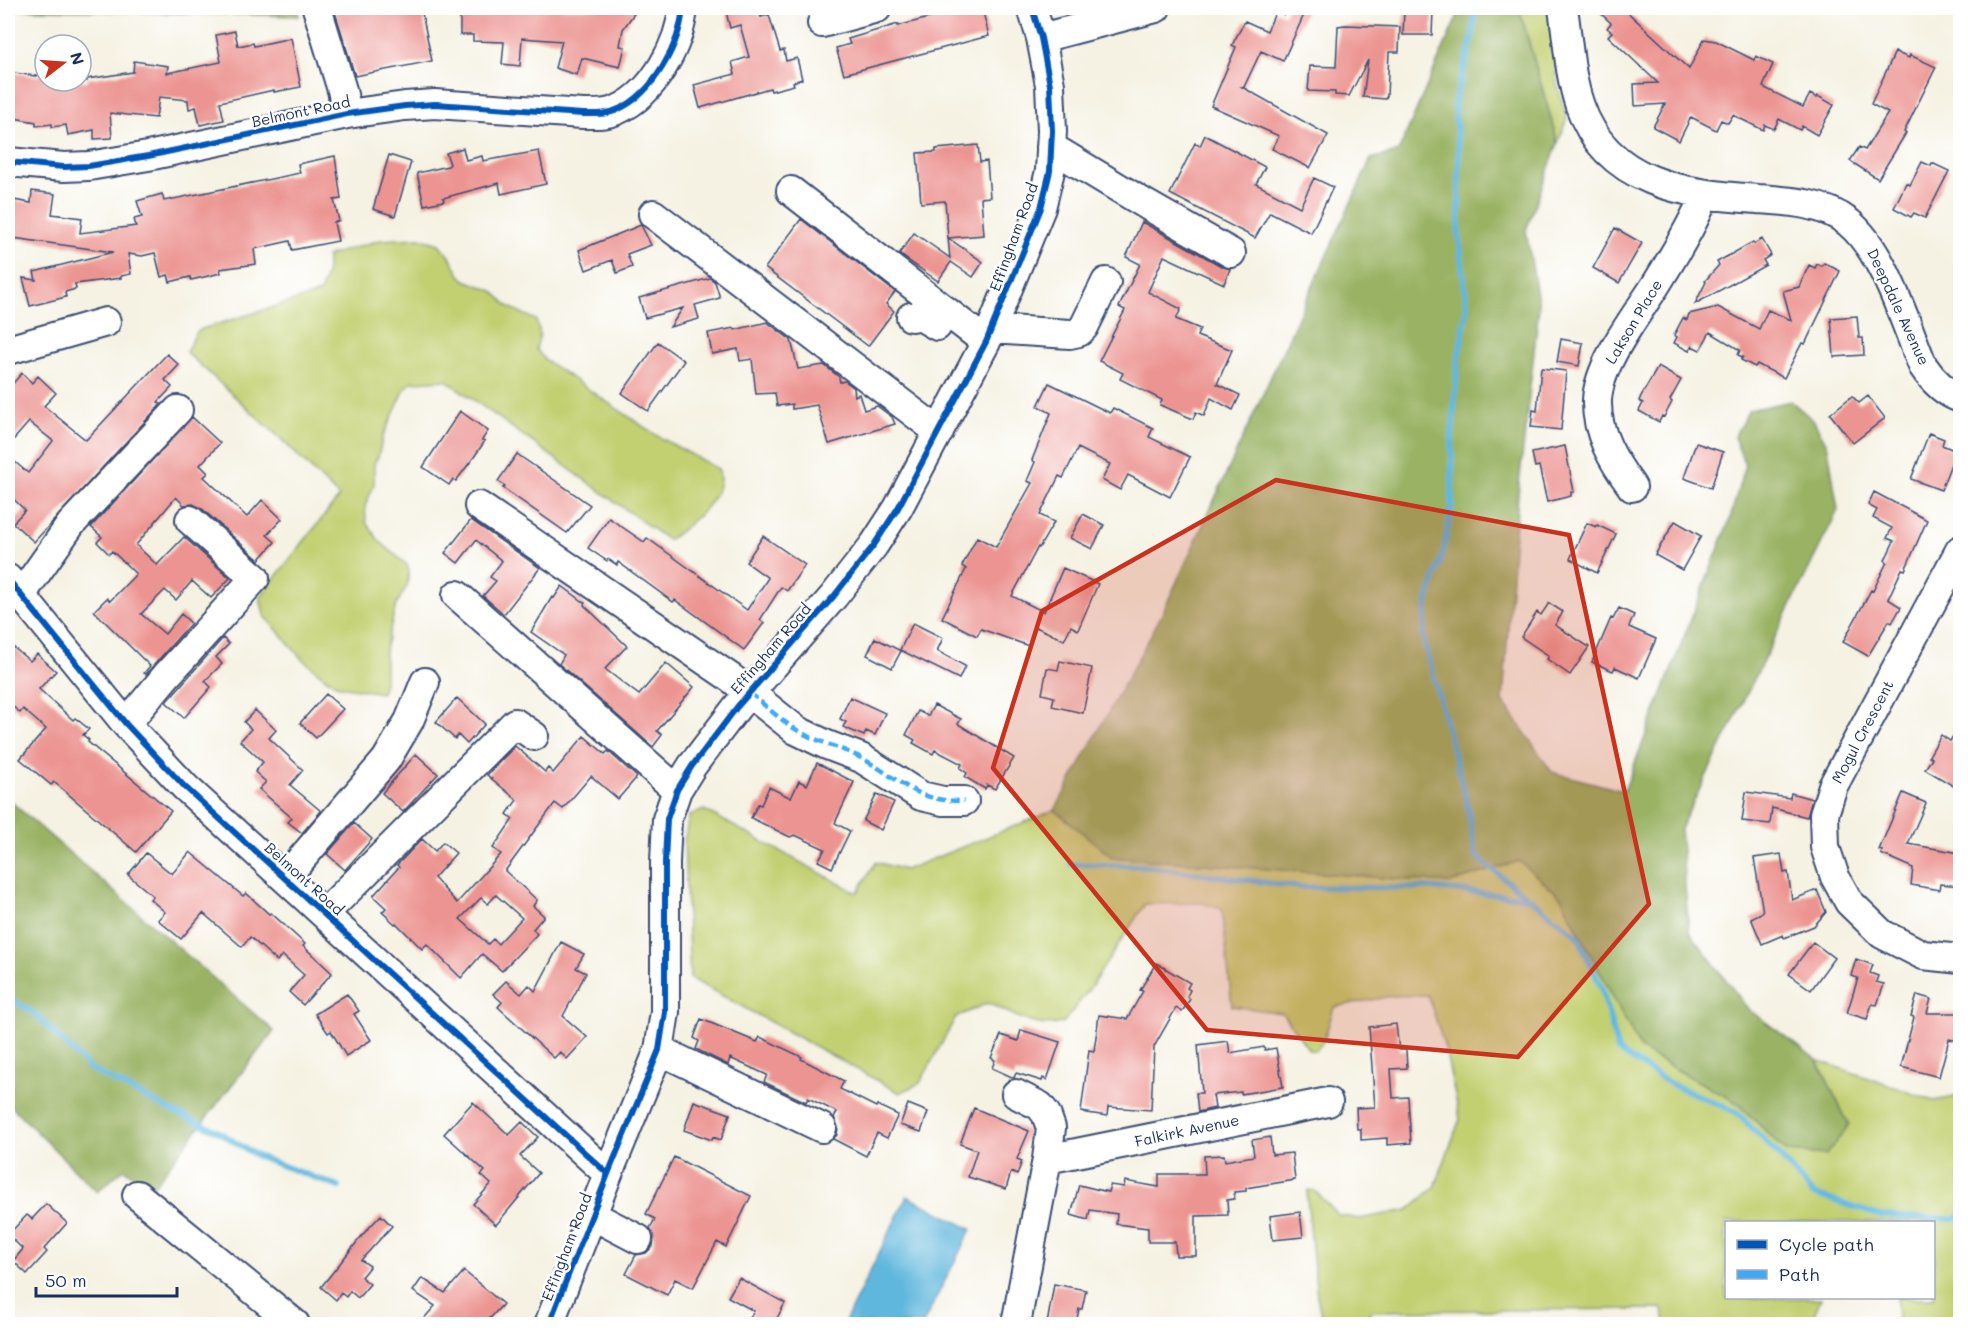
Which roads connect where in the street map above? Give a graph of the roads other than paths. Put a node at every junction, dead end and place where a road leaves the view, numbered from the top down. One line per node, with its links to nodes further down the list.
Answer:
1 (317, 8): 9 (street)
2 (683, 8): 9 (street, Belmont Road)
3 (878, 8): 7 (street)
4 (1032, 8): 8 (street, Effingham Road)
5 (1156, 8): 8 (street)
6 (1563, 8): 13 (street, Deepdale Avenue)
7 (822, 23)
8 (1041, 38): 10 (street, Effingham Road)
9 (346, 114): 11 (street, Belmont Road)
10 (1051, 147): 15 (street); 20 (street, Effingham Road)
11 (8, 162)
12 (791, 191): 20 (street)
13 (1705, 195): 22 (street, Deepdale Avenue); 25 (street, Lakson Place)
14 (653, 214): 24 (street)
15 (1231, 253)
16 (1106, 282): 20 (street)
17 (910, 316): 19 (street)
18 (106, 322): 21 (street)
19 (938, 326)
20 (988, 336): 24 (street, Effingham Road)
21 (8, 350)
22 (1960, 398)
23 (178, 410): 29 (street)
24 (939, 432): 32 (street, Effingham Road)
25 (1632, 487)
26 (479, 506): 32 (street)
27 (190, 520): 33 (street)
28 (1960, 550): 39 (street, Mogul Crescent)
29 (14, 587): 33 (street, Belmont Road)
30 (457, 596): 35 (street)
31 (425, 682): 37 (street)
32 (750, 693): 35 (street, Effingham Road); 36 (street)
33 (126, 724): 37 (street, Belmont Road)
34 (534, 736): 38 (street)
35 (677, 790): 40 (street, Effingham Road)
36 (964, 801)
37 (285, 878): 38 (street, Belmont Road)
38 (324, 914): 45 (street, Belmont Road)
39 (1960, 958)
40 (659, 1050): 43 (street); 45 (street, Effingham Road)
41 (1016, 1094): 44 (street)
42 (1328, 1102): 44 (street, Falkirk Avenue)
43 (822, 1128)
44 (1047, 1159): 51 (street)
45 (608, 1174): 47 (street, Effingham Road)
46 (136, 1195): 49 (street)
47 (592, 1215): 48 (street); 50 (street, Effingham Road)
48 (638, 1239)
49 (295, 1324)
50 (549, 1324)
51 (1016, 1324)

